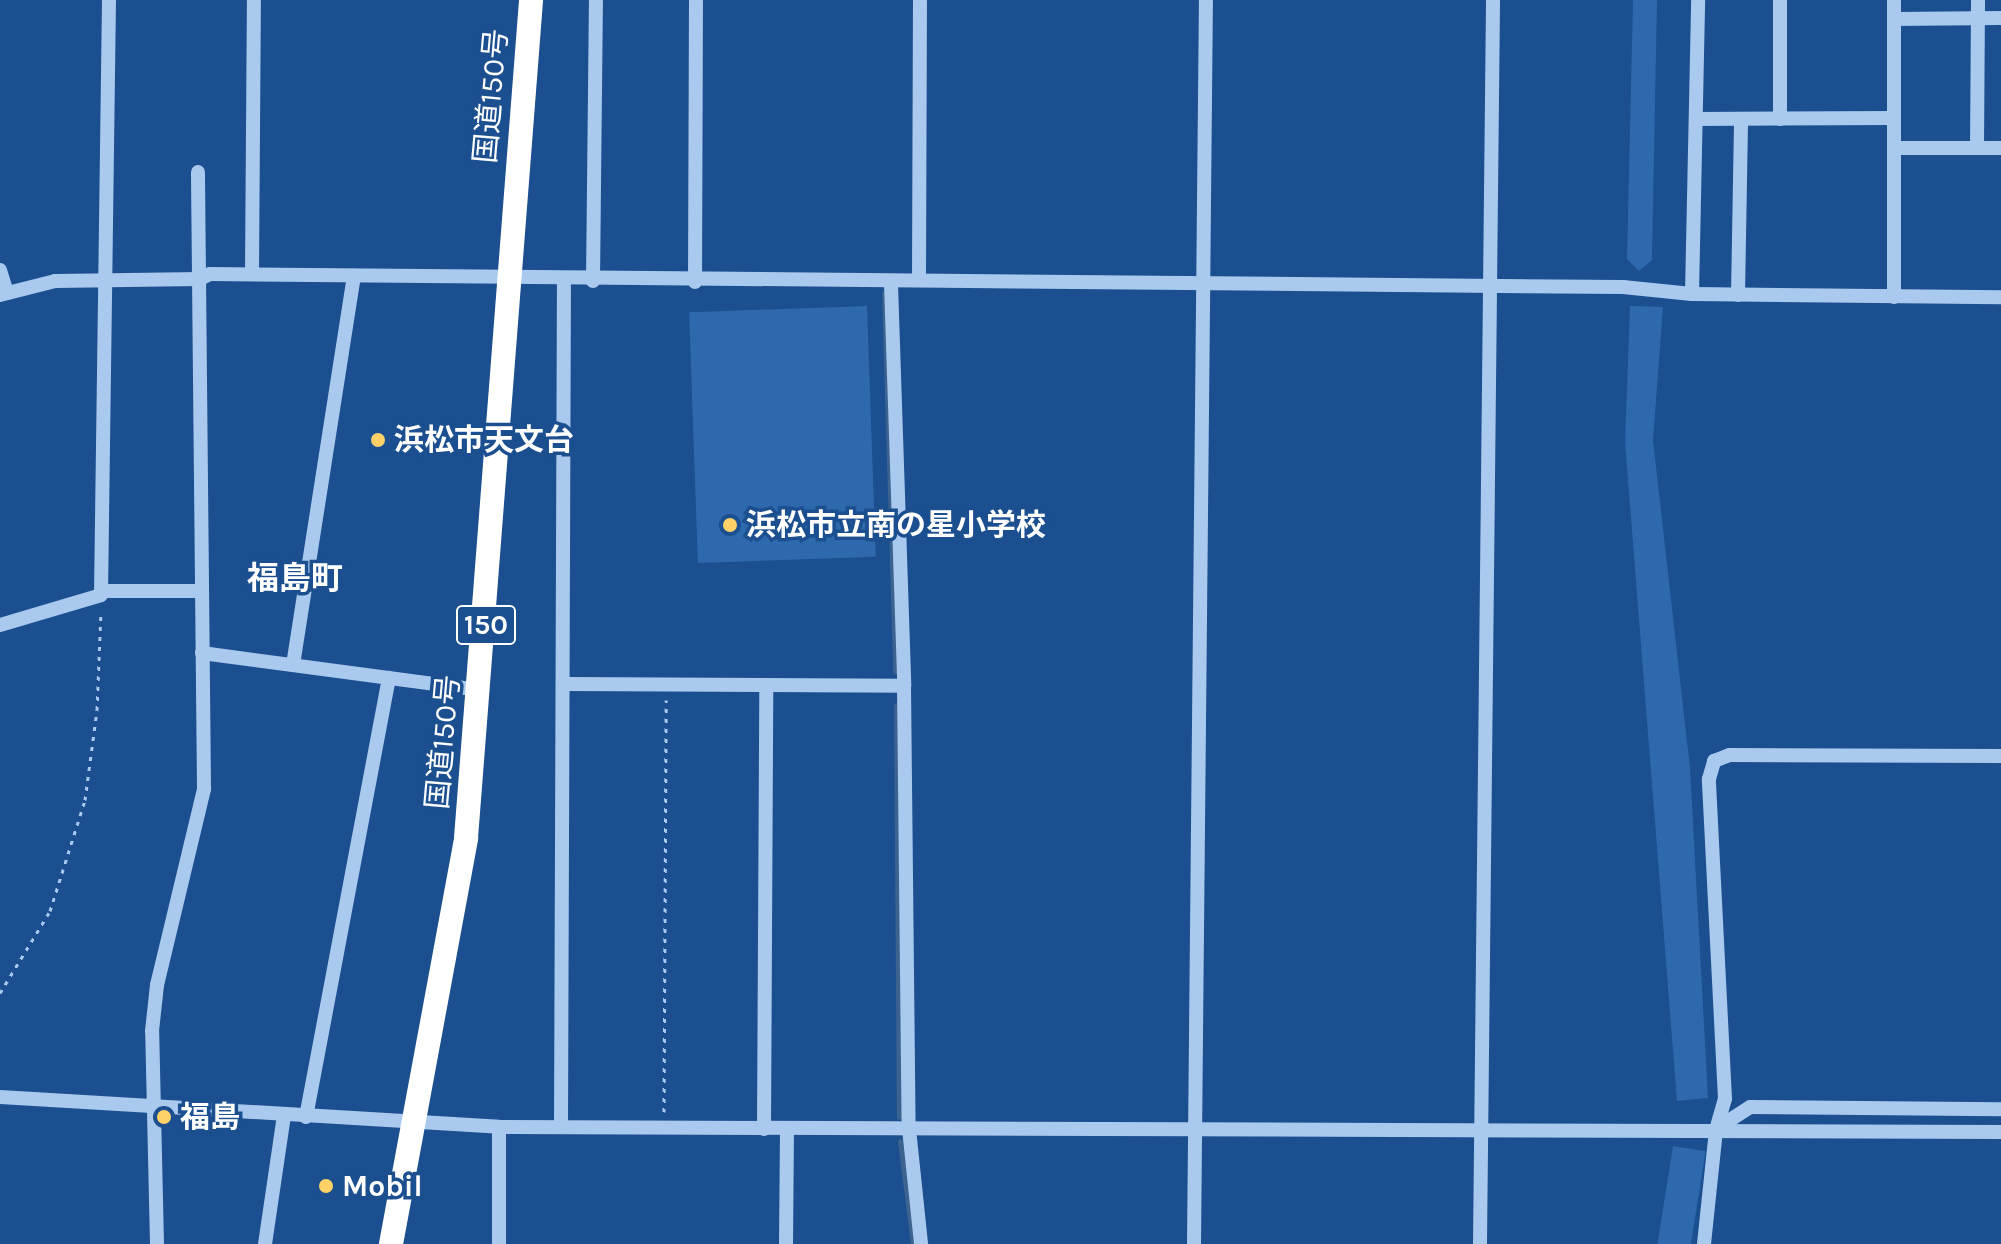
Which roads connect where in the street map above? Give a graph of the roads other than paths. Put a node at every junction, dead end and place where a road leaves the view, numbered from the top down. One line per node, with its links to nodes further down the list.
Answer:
1 (109, 0): 32 (street)
2 (254, 0): 25 (street)
3 (531, 0): 28 (highway, 国道150号 / 150)
4 (596, 0): 31 (street)
5 (696, 0): 33 (street)
6 (920, 0): 29 (street)
7 (1206, 0): 35 (street)
8 (1493, 0): 36 (street)
9 (1698, 0): 17 (street)
10 (1780, 0): 19 (street)
11 (1894, 0): 14 (street)
12 (1978, 0): 15 (street)
13 (2001, 18): 15 (street)
14 (1894, 19): 15 (street); 16 (street)
15 (1978, 19): 21 (street)
16 (1894, 118): 19 (street); 20 (street)
17 (1696, 119): 18 (street); 38 (street)
18 (1741, 119): 19 (street); 39 (street)
19 (1780, 119)
20 (1894, 148): 21 (street); 40 (street)
21 (1977, 148): 22 (street)
22 (2001, 148)
23 (198, 172): 27 (street)
24 (0, 270): 37 (street)
25 (252, 274): 26 (street); 27 (street)
26 (354, 276): 28 (street); 46 (street)
27 (200, 279): 32 (street); 42 (street)
28 (509, 279): 30 (street); 51 (highway, 国道150号 / 150)
29 (919, 280): 34 (street); 35 (street)
30 (564, 281): 31 (street); 48 (street)
31 (593, 281): 33 (street)
32 (106, 282): 37 (street); 43 (street)
33 (695, 282): 34 (street)
34 (891, 284): 50 (street)
35 (1202, 285): 36 (street); 66 (street)
36 (1489, 287): 38 (street); 64 (street)
37 (4, 294)
38 (1692, 294): 39 (street)
39 (1738, 295): 40 (street)
40 (1894, 297): 41 (street)
41 (2001, 297)
42 (202, 591): 43 (street); 45 (street)
43 (101, 593): 44 (street)
44 (0, 625)
45 (202, 653): 46 (street); 54 (street)
46 (293, 665): 47 (street)
47 (389, 678): 51 (street); 57 (street)
48 (567, 684): 49 (street); 60 (street)
49 (766, 685): 50 (street); 61 (street)
50 (904, 686): 63 (street)
51 (481, 690): 58 (highway, 国道150号 / 150)
52 (2001, 756): 65 (street)
53 (0, 1097): 54 (street)
54 (154, 1107): 56 (street); 68 (street)
55 (2001, 1109): 65 (street)
56 (284, 1116): 57 (street); 69 (street)
57 (306, 1117): 58 (street)
58 (415, 1124): 59 (street); 70 (highway, 国道150号 / 150)
59 (499, 1127): 60 (street); 71 (street)
60 (561, 1127): 61 (street)
61 (764, 1129): 62 (street)
62 (787, 1129): 63 (street); 72 (street)
63 (909, 1129): 66 (street); 73 (street)
64 (1481, 1129): 65 (street); 66 (street); 75 (street)
65 (1716, 1130): 67 (street); 76 (street)
66 (1195, 1131): 74 (street)
67 (2001, 1132)
68 (157, 1244)
69 (265, 1244)
70 (391, 1244)
71 (499, 1244)
72 (786, 1244)
73 (921, 1244)
74 (1194, 1244)
75 (1480, 1244)
76 (1704, 1244)

